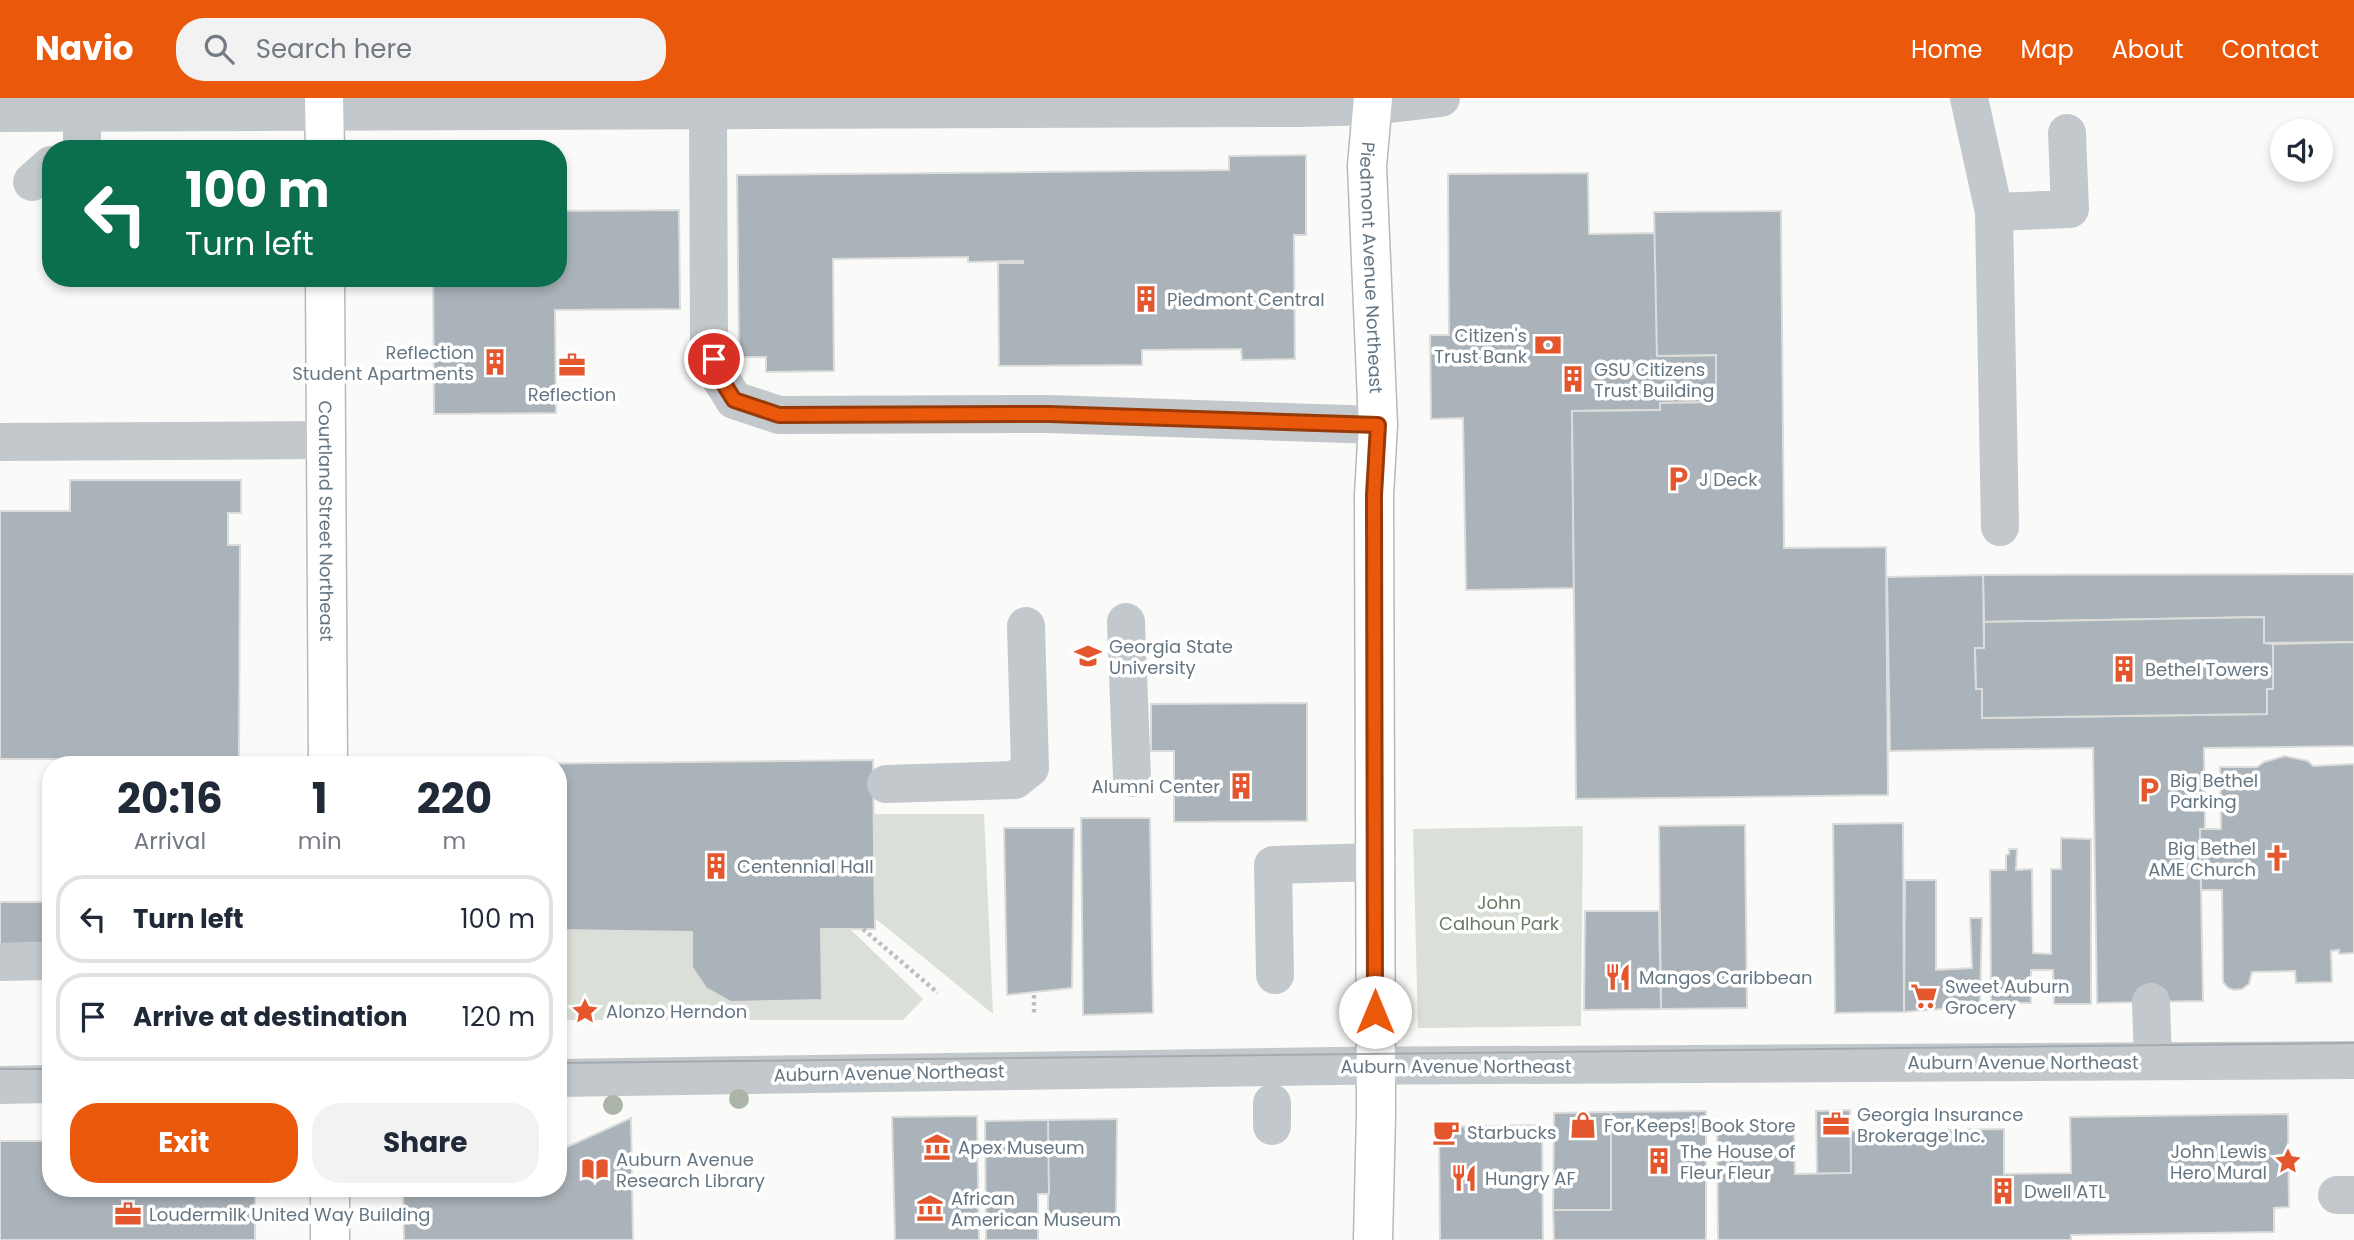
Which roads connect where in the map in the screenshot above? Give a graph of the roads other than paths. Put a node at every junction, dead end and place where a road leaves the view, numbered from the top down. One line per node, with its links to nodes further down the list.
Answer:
1 (1441, 98): 3 (street)
2 (1969, 98): 10 (street)
3 (1373, 102): 4 (street); 12 (main road, Piedmont Avenue Northeast)
4 (1177, 103): 5 (street)
5 (708, 110): 7 (street); 12 (street)
6 (0, 113): 9 (street)
7 (325, 119): 9 (street)
8 (2067, 133): 10 (street)
9 (78, 137)
10 (1994, 212): 15 (street)
11 (325, 287): 13 (main road, Courtland Street Northeast)
12 (1378, 425): 21 (main road, Piedmont Avenue Northeast)
13 (326, 440): 14 (street); 18 (main road, Courtland Street Northeast)
14 (0, 442)
15 (2000, 527)
16 (1126, 622): 19 (street)
17 (1026, 626): 20 (street)
18 (328, 756)
19 (1132, 778)
20 (886, 784)
21 (1376, 862): 24 (street); 28 (main road, Piedmont Avenue Northeast)
22 (42, 961): 23 (street)
23 (0, 962)
24 (1275, 975)
25 (2151, 1002): 27 (street)
26 (2354, 1060): 27 (street, Auburn Avenue Northeast)
27 (2153, 1061): 28 (street, Auburn Avenue Northeast)
28 (1376, 1066): 29 (street, Auburn Avenue Northeast); 34 (main road, Piedmont Avenue Northeast)
29 (567, 1079)
30 (42, 1084): 31 (street)
31 (0, 1085)
32 (330, 1197): 33 (main road)
33 (330, 1240)
34 (1373, 1240)

